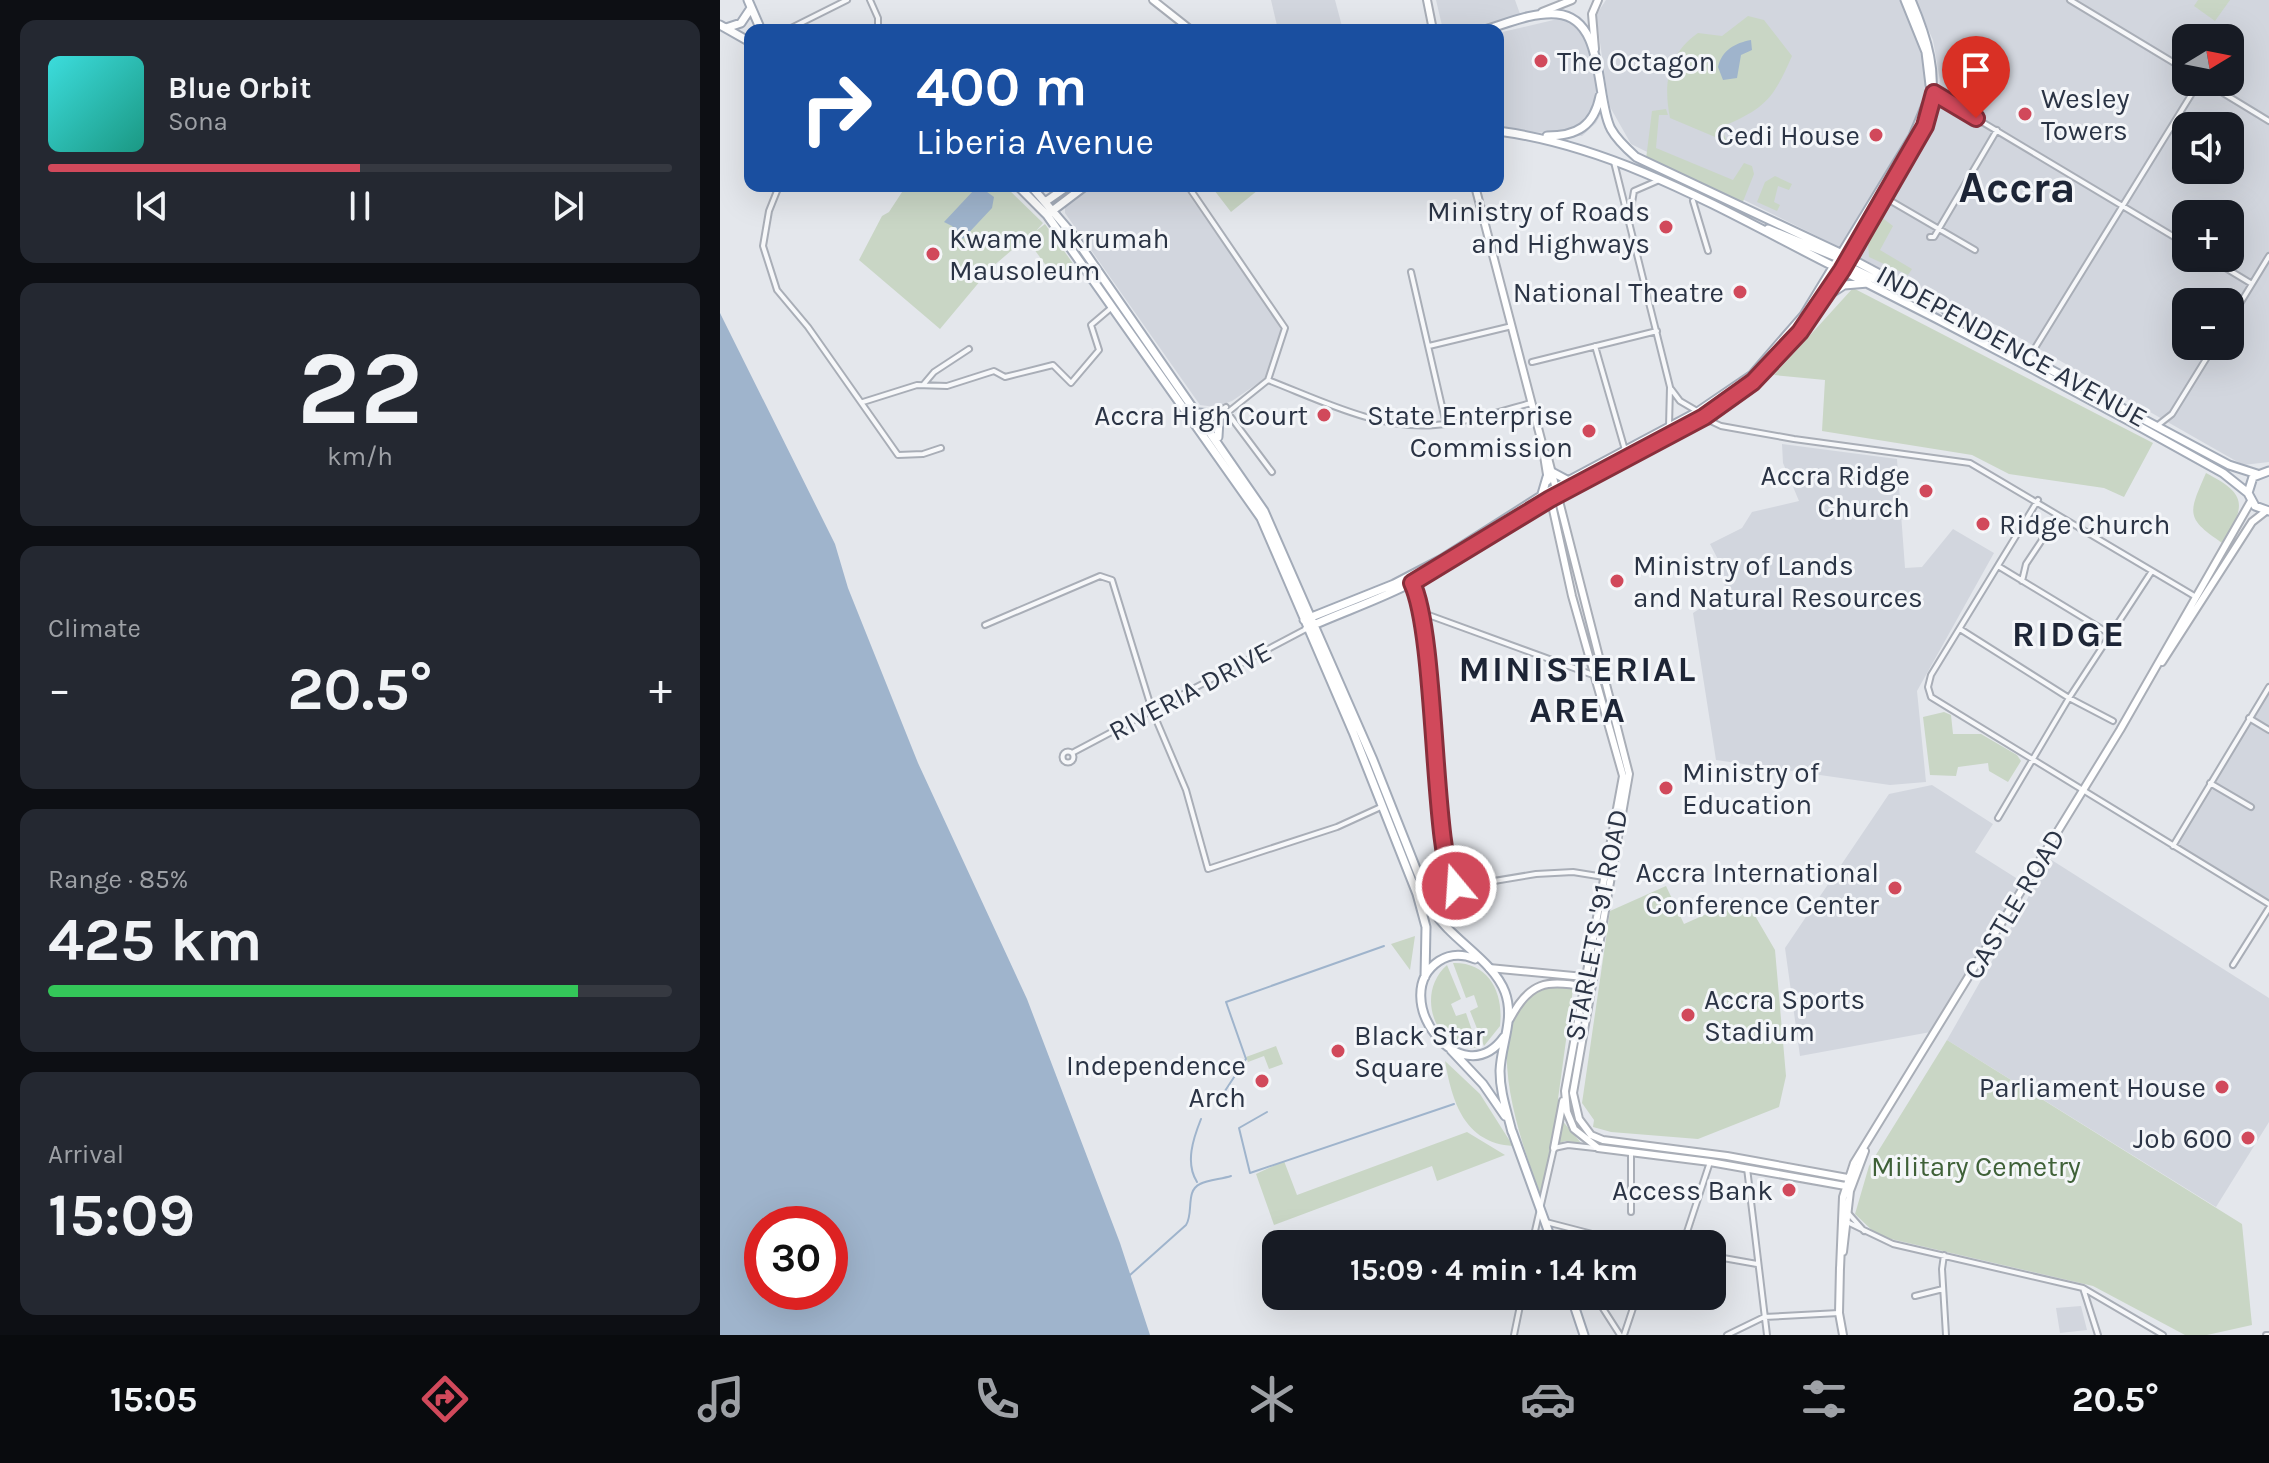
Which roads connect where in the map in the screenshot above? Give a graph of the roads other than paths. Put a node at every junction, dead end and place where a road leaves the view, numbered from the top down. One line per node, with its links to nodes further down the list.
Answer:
1 (847, 0): 13 (street)
2 (870, 0): 14 (street)
3 (1153, 0): 15 (main road)
4 (1427, 0): 16 (main road)
5 (1572, 0): 11 (main road)
6 (1598, 0): 20 (main road)
7 (1905, 0): 23 (main road)
8 (1911, 0): 23 (main road)
9 (2070, 0): 21 (street)
10 (749, 4): 12 (main road); 18 (main road)
11 (1537, 14): 17 (main road); 20 (main road, INDEPENDENCE AVENUE)
12 (758, 24)
13 (799, 24)
14 (878, 24)
15 (1183, 24)
16 (1433, 24)
17 (1504, 24)
18 (723, 26): 19 (main road)
19 (744, 38)
20 (1595, 53): 22 (main road, INDEPENDENCE AVENUE)
21 (2172, 62)
22 (1601, 90): 29 (main road); 51 (main road, INDEPENDENCE AVENUE)
23 (1932, 92): 27 (street); 39 (main road); 51 (main road)
24 (2190, 96): 42 (street)
25 (2228, 96): 26 (street)
26 (2269, 121)
27 (1997, 130): 42 (street); 45 (street)
28 (1504, 132): 29 (main road, INDEPENDENCE AVENUE)
29 (1537, 136): 30 (main road, INDEPENDENCE AVENUE)
30 (1613, 160): 31 (main road, INDEPENDENCE AVENUE); 44 (street)
31 (1662, 181): 44 (street); 51 (main road, INDEPENDENCE AVENUE)
32 (777, 192): 70 (street)
33 (1027, 192): 41 (main road)
34 (1035, 192): 41 (main road)
35 (1059, 192): 41 (main road)
36 (1077, 192): 43 (main road)
37 (1192, 192): 67 (street)
38 (1477, 192): 59 (main road, STARLETS '91 ROAD)
39 (1884, 197): 45 (street); 51 (main road)
40 (1693, 201): 49 (street)
41 (1043, 203): 43 (main road)
42 (2123, 206): 46 (street); 64 (street)
43 (1051, 212): 58 (main road); 74 (main road)
44 (1629, 222): 60 (street)
45 (1939, 228): 47 (street); 48 (street)
46 (2172, 236)
47 (1930, 237)
48 (1975, 250)
49 (1708, 251)
50 (2269, 256): 55 (street)
51 (1842, 262): 54 (main road, INDEPENDENCE AVENUE); 57 (main road); 64 (main road, INDEPENDENCE AVENUE); 75 (main road)
52 (1411, 272): 61 (street)
53 (2232, 272): 55 (street)
54 (1869, 283): 57 (main road); 93 (main road, INDEPENDENCE AVENUE)
55 (2252, 284): 56 (street)
56 (2244, 297)
57 (1822, 299): 73 (main road)
58 (1113, 307): 68 (street); 81 (main road)
59 (1512, 326): 61 (street); 71 (main road, STARLETS '91 ROAD)
60 (1657, 331): 62 (street); 69 (street)
61 (1429, 346): 78 (street)
62 (1595, 346): 66 (street); 86 (street)
63 (969, 349): 68 (street)
64 (2030, 356): 79 (main road, INDEPENDENCE AVENUE)
65 (2205, 360): 77 (street)
66 (1532, 362)
67 (1268, 380): 72 (street); 78 (street)
68 (923, 385): 70 (street)
69 (1670, 387): 75 (street); 82 (street)
70 (862, 402): 85 (street)
71 (1532, 403): 78 (street); 89 (main road, STARLETS '91 ROAD)
72 (1225, 410): 76 (street); 88 (street)
73 (1714, 410): 75 (main road); 80 (street)
74 (1198, 413): 76 (main road); 81 (main road)
75 (1701, 414): 80 (street); 82 (main road); 91 (main road)
76 (1217, 417): 81 (street); 84 (main road)
77 (2169, 419): 79 (street); 83 (street)
78 (1446, 424)
79 (2158, 425): 83 (main road, INDEPENDENCE AVENUE)
80 (1720, 426): 94 (street)
81 (1203, 427): 84 (main road); 105 (main road)
82 (1669, 428): 86 (main road)
83 (2170, 432): 90 (main road, INDEPENDENCE AVENUE)
84 (1219, 443): 105 (main road)
85 (941, 448)
86 (1625, 450): 91 (main road)
87 (2269, 471): 90 (main road)
88 (1272, 472)
89 (1550, 474): 91 (main road); 92 (main road); 92 (main road, STARLETS '91 ROAD)
90 (2257, 474): 93 (main road)
91 (1569, 485): 92 (main road); 95 (main road)
92 (1551, 494): 95 (main road, STARLETS '91 ROAD); 101 (main road); 104 (main road); 110 (main road, STARLETS '91 ROAD)
93 (2249, 497): 96 (main road, INDEPENDENCE AVENUE); 102 (main road, CASTLE ROAD)
94 (2038, 500): 98 (street); 99 (street)
95 (1561, 504): 113 (main road, STARLETS '91 ROAD)
96 (2268, 511): 111 (main road, CASTLE ROAD)
97 (2048, 531): 100 (street)
98 (1998, 566): 100 (street); 107 (street)
99 (2152, 571): 102 (street); 108 (street)
100 (2022, 581): 108 (street)
101 (1412, 583): 103 (street); 104 (main road)
102 (2196, 597): 111 (main road, CASTLE ROAD)
103 (1423, 613): 112 (street); 128 (street)
104 (1325, 616): 105 (main road); 105 (main road); 109 (main road)
105 (1309, 620): 109 (main road); 116 (street, RIVERIA DRIVE); 124 (main road)
106 (985, 625): 116 (street)
107 (1960, 629): 115 (street); 121 (street)
108 (2110, 634): 115 (street)
109 (1320, 638): 130 (main road)
110 (1590, 661): 112 (main road, STARLETS '91 ROAD); 113 (main road)
111 (2159, 664): 123 (main road, CASTLE ROAD)
112 (1594, 676): 128 (main road, STARLETS '91 ROAD)
113 (1607, 684): 128 (main road, STARLETS '91 ROAD)
114 (2269, 687): 117 (street)
115 (2069, 698): 118 (street); 121 (street)
116 (1152, 710): 120 (street, RIVERIA DRIVE); 124 (street)
117 (2249, 718): 119 (street); 122 (street)
118 (2113, 721)
119 (2269, 730)
120 (1072, 753)
121 (2032, 760): 123 (street); 126 (street)
122 (2210, 783): 125 (street); 127 (street)
123 (2082, 790): 127 (street); 146 (main road, CASTLE ROAD)
124 (1383, 806): 135 (main road)
125 (2251, 807)
126 (1998, 818)
127 (2173, 846): 129 (street)
128 (1606, 879): 132 (main road, STARLETS '91 ROAD); 137 (main road, STARLETS '91 ROAD)
129 (2269, 906): 131 (street)
130 (1477, 960): 133 (main road); 135 (main road)
131 (2233, 965)
132 (1585, 967): 134 (main road); 136 (main road, STARLETS '91 ROAD)
133 (1489, 968): 134 (main road); 139 (main road)
134 (1572, 975): 136 (main road)
135 (1425, 977): 142 (main road)
136 (1583, 977): 137 (main road); 138 (main road, STARLETS '91 ROAD)
137 (1592, 979): 138 (main road, STARLETS '91 ROAD)
138 (1584, 989): 139 (main road); 141 (main road, STARLETS '91 ROAD); 143 (main road, STARLETS '91 ROAD)
139 (1510, 1019): 140 (main road)
140 (1506, 1035): 142 (main road); 145 (main road)
141 (1572, 1048): 143 (main road); 144 (main road, STARLETS '91 ROAD)
142 (1451, 1050): 145 (main road)
143 (1581, 1050): 149 (main road, STARLETS '91 ROAD)
144 (1565, 1097): 147 (main road); 148 (main road, STARLETS '91 ROAD)
145 (1512, 1132): 158 (main road)
146 (1868, 1144): 153 (main road, CASTLE ROAD); 156 (main road, CASTLE ROAD)
147 (1554, 1148): 148 (street); 158 (street)
148 (1598, 1148): 150 (main road, STARLETS '91 ROAD)
149 (1679, 1150): 151 (main road); 155 (main road, STARLETS '91 ROAD)
150 (1631, 1152): 151 (main road, STARLETS '91 ROAD); 160 (street)
151 (1679, 1158): 152 (main road, STARLETS '91 ROAD)
152 (1710, 1162): 154 (main road, STARLETS '91 ROAD); 166 (street)
153 (1854, 1163): 155 (main road); 156 (main road, CASTLE ROAD)
154 (1747, 1168): 155 (main road, STARLETS '91 ROAD); 170 (street)
155 (1831, 1178): 156 (main road, STARLETS '91 ROAD); 157 (main road)
156 (1849, 1182): 157 (main road); 159 (main road)
157 (1843, 1197): 161 (main road)
158 (1540, 1207): 162 (main road); 163 (street)
159 (1848, 1211): 161 (main road); 167 (street)
160 (1631, 1212)
161 (1844, 1220): 167 (street); 178 (main road)
162 (1546, 1222): 164 (main road); 165 (street)
163 (1535, 1230)
164 (1549, 1230)
165 (1577, 1230)
166 (1688, 1230)
167 (1866, 1232): 168 (street)
168 (1944, 1255): 171 (street); 172 (street)
169 (1726, 1258): 170 (street)
170 (1758, 1264): 179 (street)
171 (2083, 1288): 187 (street); 188 (street)
172 (1943, 1289): 173 (street); 186 (street)
173 (1915, 1296)
174 (1519, 1310): 180 (street)
175 (1576, 1310): 181 (main road)
176 (1605, 1310): 182 (street)
177 (1632, 1310): 182 (street)
178 (1839, 1313): 179 (street); 185 (main road)
179 (1764, 1317): 183 (street); 184 (street)
180 (1514, 1335)
181 (1584, 1335)
182 (1622, 1335)
183 (1727, 1335)
184 (1767, 1335)
185 (1843, 1335)
186 (1946, 1335)
187 (2098, 1335)
188 (2163, 1335)

